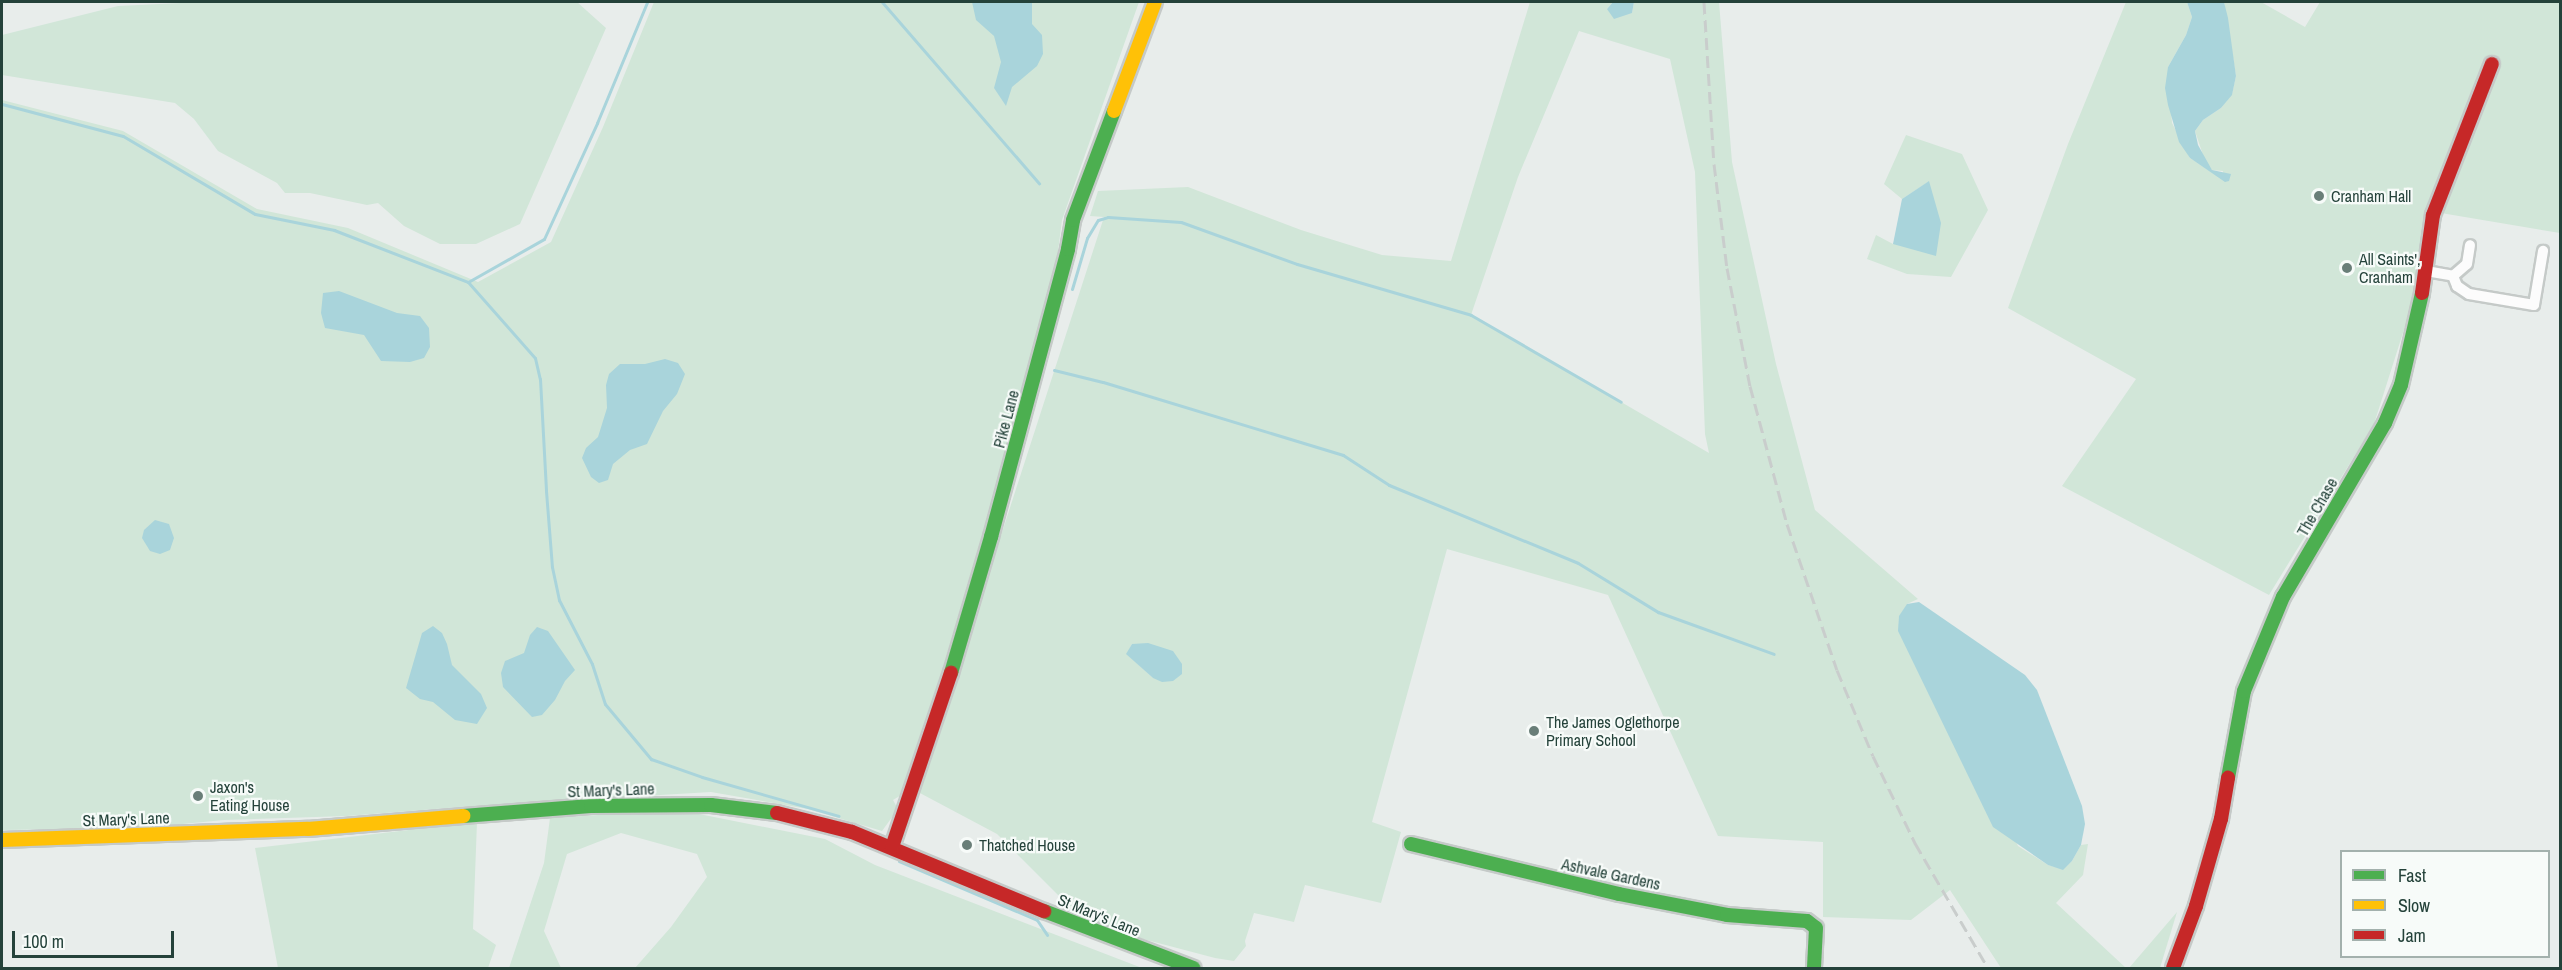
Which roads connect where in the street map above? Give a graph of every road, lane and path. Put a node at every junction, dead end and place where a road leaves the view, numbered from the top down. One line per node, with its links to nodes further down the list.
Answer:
1 (1155, 2): 9 (street, Pike Lane)
2 (2492, 64): 5 (street, The Chase)
3 (2470, 245): 6 (street)
4 (2543, 251): 6 (street)
5 (2426, 270): 6 (street); 12 (street, The Chase)
6 (2453, 276)
7 (2, 840): 9 (street, St Mary's Lane)
8 (1411, 844): 11 (street, Ashvale Gardens)
9 (892, 847): 10 (street, St Mary's Lane)
10 (1193, 969)
11 (1814, 969)
12 (2172, 969)

